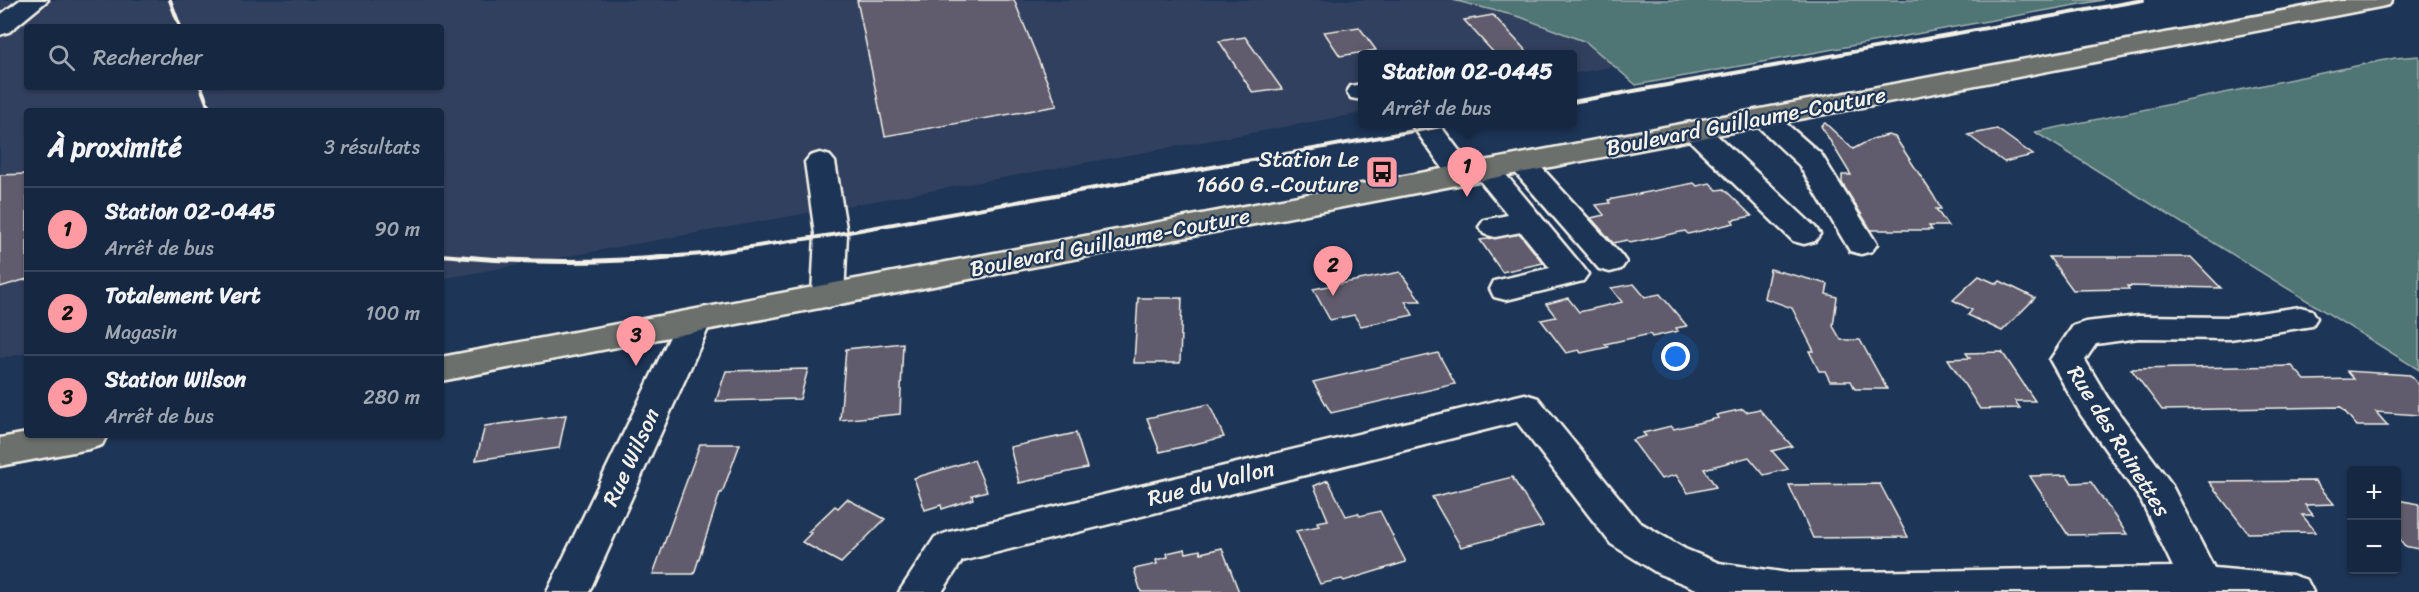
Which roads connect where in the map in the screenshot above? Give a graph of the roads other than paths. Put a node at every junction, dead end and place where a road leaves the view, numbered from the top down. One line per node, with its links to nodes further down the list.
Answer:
1 (36, 0): 3 (street)
2 (2380, 0): 4 (main road, Boulevard Guillaume-Couture)
3 (0, 27)
4 (1763, 118): 6 (main road, Boulevard Guillaume-Couture); 13 (street)
5 (1430, 128): 9 (street)
6 (1696, 131): 8 (main road, Boulevard Guillaume-Couture); 12 (street)
7 (820, 162): 16 (street)
8 (1523, 164): 9 (main road, Boulevard Guillaume-Couture); 14 (street)
9 (1475, 173): 10 (street); 16 (main road, Boulevard Guillaume-Couture)
10 (1529, 221): 11 (street); 15 (street)
11 (1495, 227)
12 (1804, 234)
13 (1861, 244)
14 (1610, 262)
15 (1506, 289)
16 (828, 296): 18 (main road, Boulevard Guillaume-Couture)
17 (2300, 318): 22 (street, Rue des Rainettes)
18 (694, 322): 19 (main road, Boulevard Guillaume-Couture); 23 (street, Rue Wilson)
19 (444, 368)
20 (73, 438): 21 (main road)
21 (0, 452)
22 (2203, 587): 24 (street, Rue du Vallon); 25 (street)
23 (568, 592)
24 (921, 592)
25 (2292, 592)

